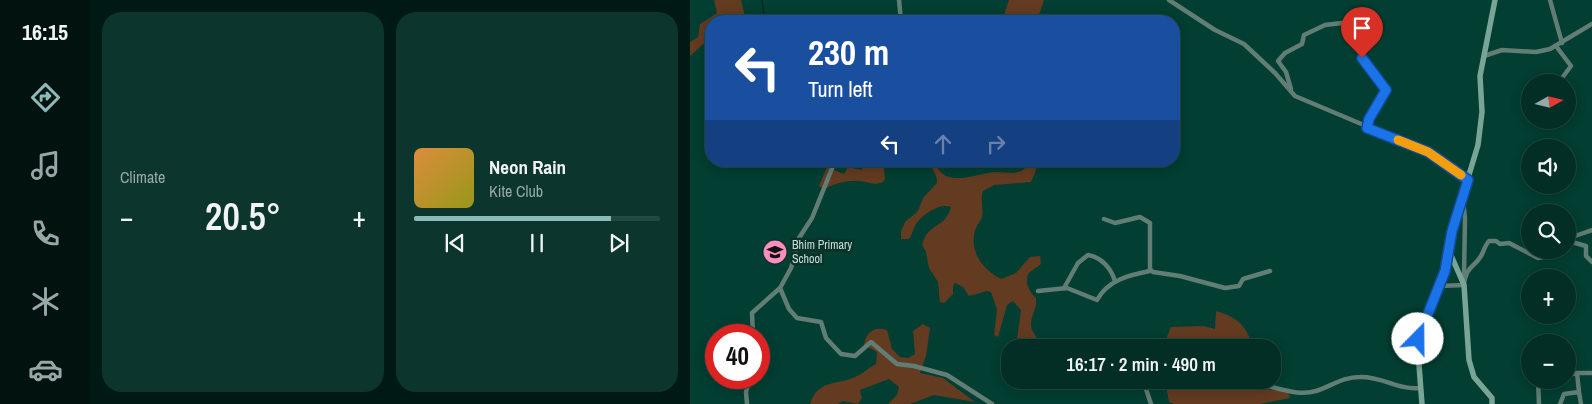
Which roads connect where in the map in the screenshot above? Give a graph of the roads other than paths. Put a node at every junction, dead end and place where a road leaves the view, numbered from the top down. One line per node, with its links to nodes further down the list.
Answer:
1 (899, 0): 5 (street)
2 (1169, 0): 11 (street)
3 (1495, 0): 9 (street)
4 (1550, 0): 7 (street)
5 (900, 15)
6 (1592, 24): 7 (street)
7 (1562, 43): 8 (street)
8 (1556, 46): 9 (street); 10 (street)
9 (1484, 56): 14 (street)
10 (1565, 74)
11 (1292, 92): 12 (street); 12 (street)
12 (1367, 128): 14 (street)
13 (833, 167): 28 (street)
14 (1468, 180): 15 (street)
15 (1463, 200): 21 (street); 26 (street)
16 (1104, 219): 23 (street)
17 (1592, 230): 18 (street)
18 (1576, 235)
19 (1576, 243): 22 (street)
20 (1521, 249): 26 (street)
21 (1450, 253): 26 (street); 27 (street)
22 (1592, 262)
23 (1150, 271): 24 (street); 25 (street)
24 (1270, 271)
25 (1115, 281): 29 (street); 29 (street)
26 (1464, 285): 27 (street); 44 (street)
27 (1440, 286): 34 (street)
28 (780, 288): 31 (street); 41 (street)
29 (1064, 288): 30 (street)
30 (1038, 291)
31 (752, 324)
32 (1577, 373): 33 (street); 39 (street)
33 (1592, 373)
34 (1419, 388): 37 (street); 43 (street)
35 (747, 389): 40 (street)
36 (1146, 389): 42 (street)
37 (1281, 389)
38 (1538, 389): 45 (street)
39 (1579, 392): 46 (street); 47 (street)
40 (747, 404)
41 (992, 404)
42 (1150, 404)
43 (1422, 404)
44 (1492, 404)
45 (1539, 404)
46 (1560, 404)
47 (1581, 404)

